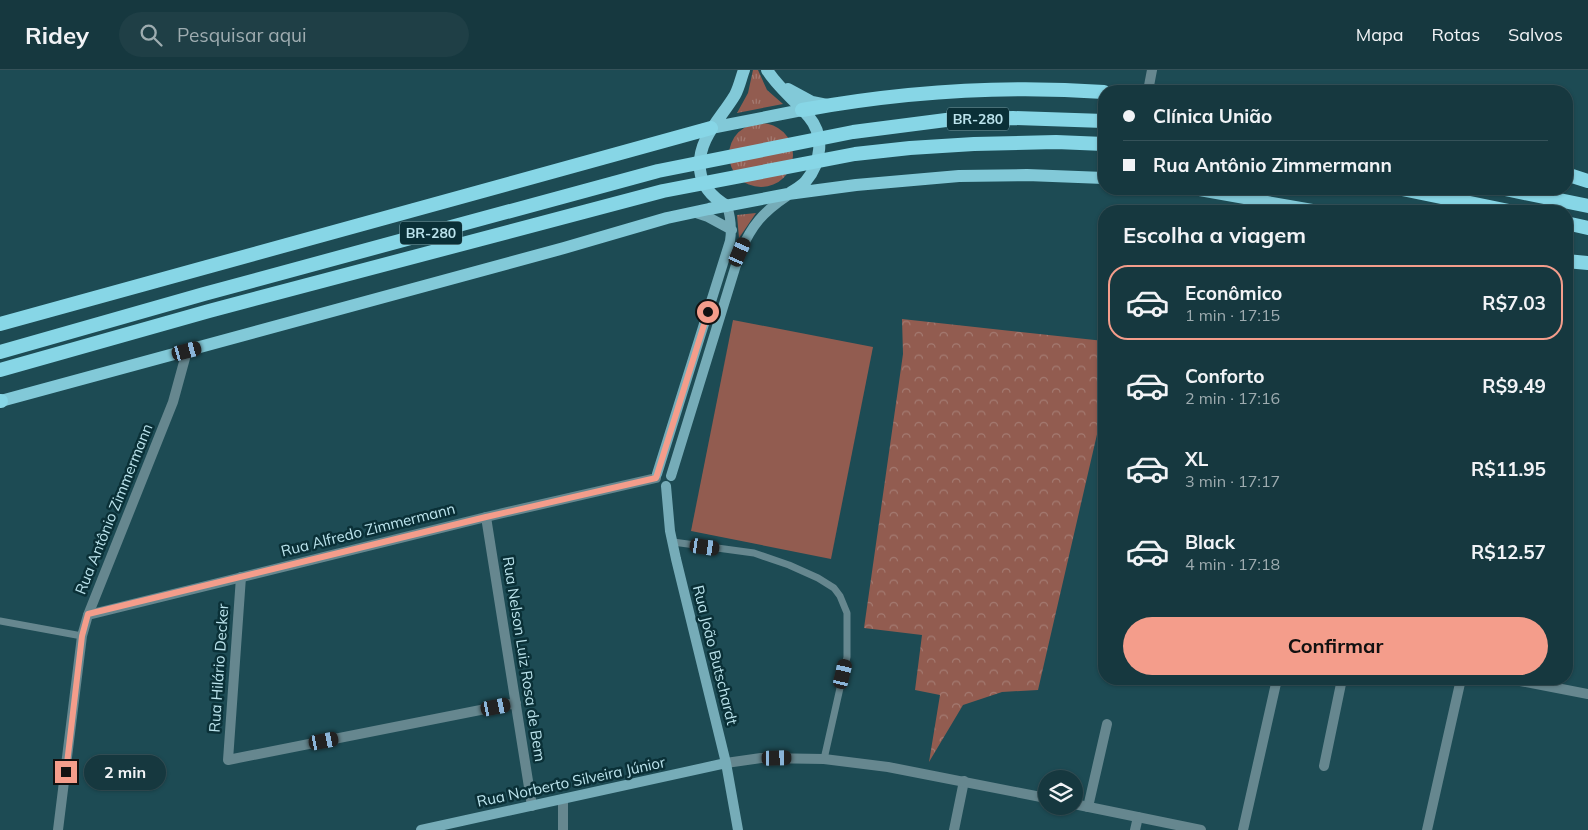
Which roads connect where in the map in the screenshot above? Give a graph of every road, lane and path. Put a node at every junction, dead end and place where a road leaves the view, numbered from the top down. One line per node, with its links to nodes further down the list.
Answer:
1 (744, 70): 6 (main road)
2 (1152, 70): 4 (street)
3 (771, 75): 7 (main road); 8 (main road)
4 (1149, 85)
5 (1098, 92): 7 (highway)
6 (731, 102): 10 (main road); 11 (main road)
7 (828, 105): 8 (highway)
8 (802, 110): 10 (main road); 16 (main road)
9 (1098, 121): 32 (highway, BR-280)
10 (712, 128): 11 (highway); 22 (main road)
11 (694, 132): 30 (highway)
12 (1098, 144): 33 (highway, BR-280)
13 (1573, 176): 15 (highway)
14 (1098, 178): 16 (main road)
15 (1588, 181)
16 (788, 194): 22 (main road); 36 (main road)
17 (1228, 195): 20 (main road)
18 (1431, 195): 21 (highway)
19 (1534, 195): 23 (highway)
20 (1284, 205)
21 (1480, 205)
22 (727, 206): 24 (main road); 27 (main road)
23 (1588, 206)
24 (692, 212): 27 (main road); 31 (main road)
25 (1573, 225): 26 (highway)
26 (1588, 228)
27 (732, 230): 35 (main road)
28 (1573, 262): 29 (highway)
29 (1588, 263)
30 (0, 324)
31 (187, 351): 34 (main road); 41 (street, Rua Antônio Zimmermann)
32 (0, 352)
33 (0, 370)
34 (0, 401)
35 (656, 476): 36 (main road); 37 (main road); 38 (street, Rua Alfredo Zimmermann)
36 (671, 476): 37 (main road)
37 (666, 486): 39 (main road, Rua João Butschardt)
38 (486, 517): 40 (street, Rua Alfredo Zimmermann); 49 (street, Rua Nelson Luiz Rosa de Bem)
39 (673, 542): 51 (lane); 52 (main road, Rua João Butschardt)
40 (241, 577): 41 (street, Rua Alfredo Zimmermann); 49 (street, Rua Hilário Decker)
41 (88, 614): 43 (street, Rua Antônio Zimmermann)
42 (0, 621): 43 (lane)
43 (82, 636): 61 (street, Rua Antônio Zimmermann)
44 (1276, 685): 68 (street)
45 (1341, 685): 53 (street)
46 (1460, 685): 69 (street)
47 (1541, 685): 48 (street)
48 (1588, 694)
49 (516, 703): 57 (street, Rua Nelson Luiz Rosa de Bem)
50 (1107, 724): 59 (street)
51 (824, 759): 52 (street); 54 (street)
52 (726, 763): 56 (main road, Rua Norberto Silveira Júnior); 64 (main road, Rua João Butschardt)
53 (1324, 766)
54 (964, 781): 55 (street); 65 (street)
55 (1038, 796)
56 (563, 799): 57 (main road, Rua Norberto Silveira Júnior); 63 (street)
57 (532, 806): 62 (main road, Rua Norberto Silveira Júnior)
58 (1083, 806): 59 (street)
59 (1088, 807): 60 (street)
60 (1138, 817): 66 (street); 67 (street)
61 (58, 830)
62 (421, 830)
63 (563, 830)
64 (738, 830)
65 (954, 830)
66 (1135, 830)
67 (1201, 830)
68 (1243, 830)
69 (1427, 830)

